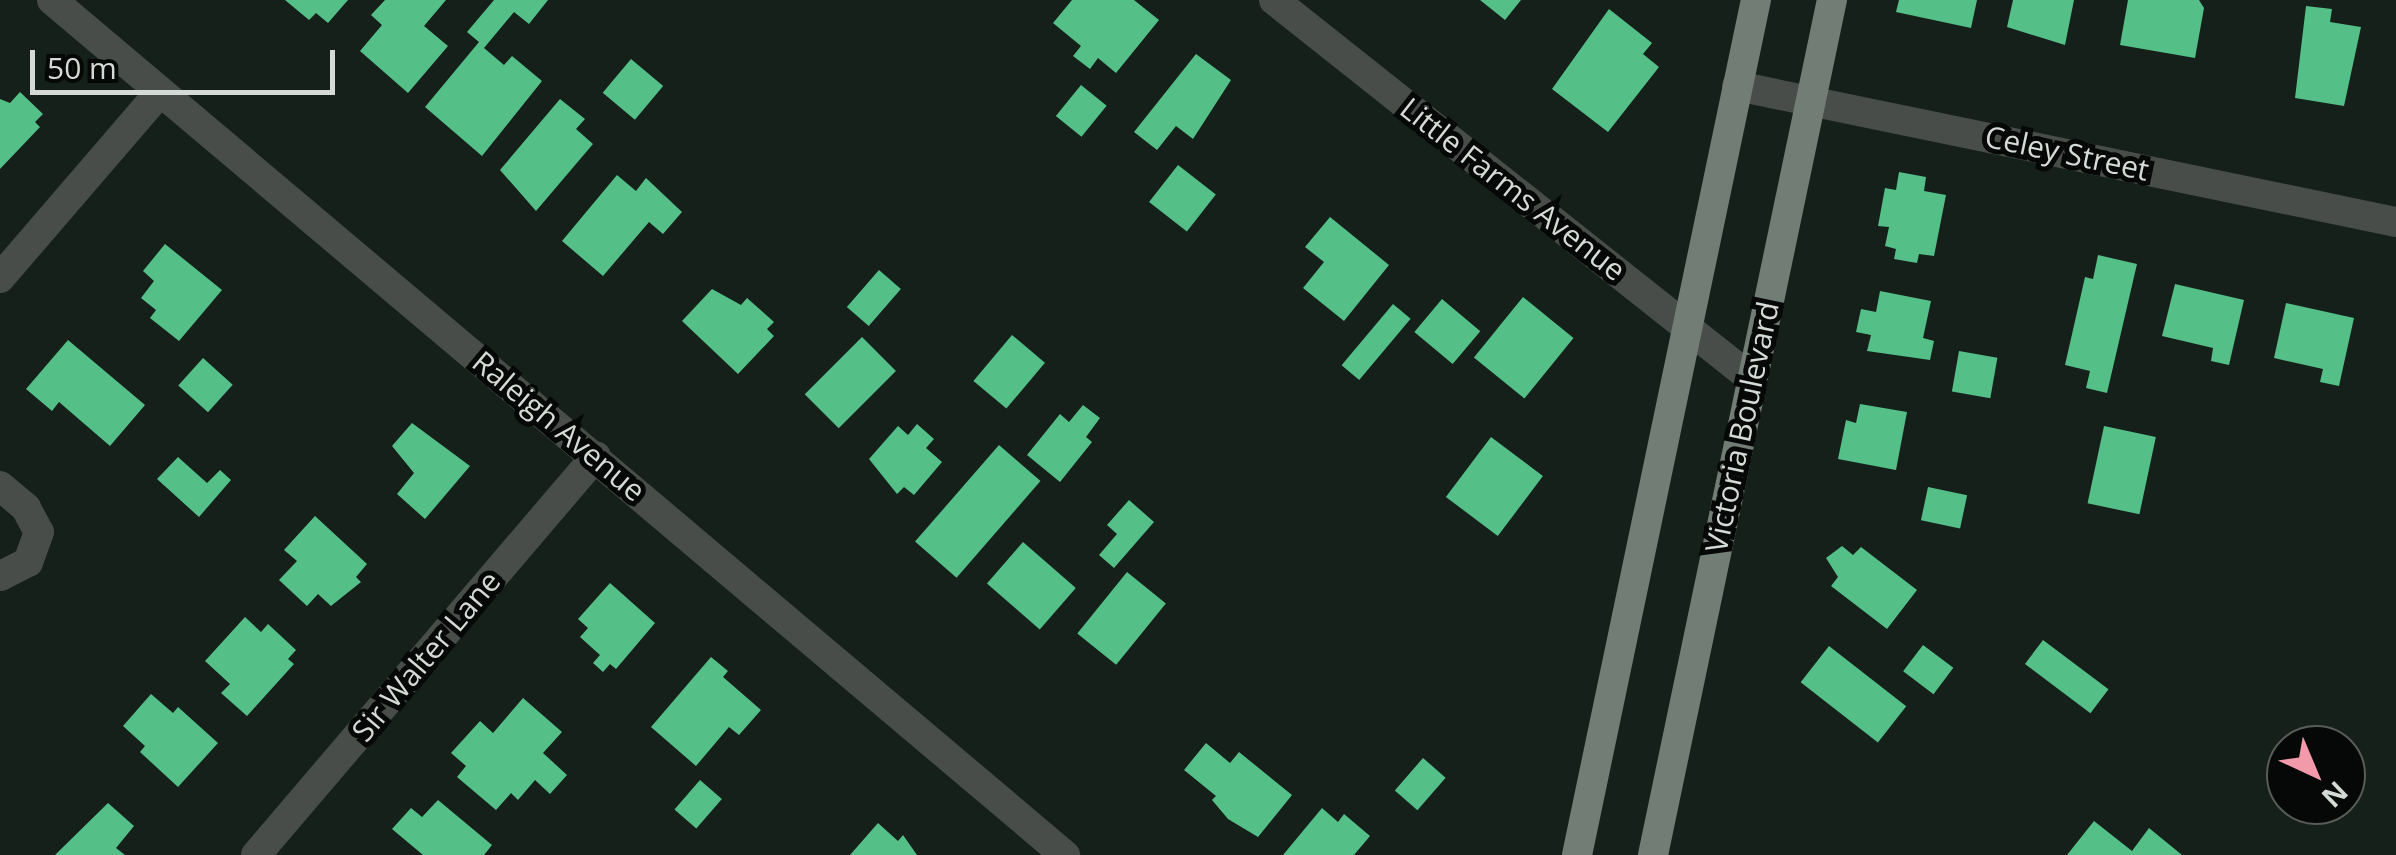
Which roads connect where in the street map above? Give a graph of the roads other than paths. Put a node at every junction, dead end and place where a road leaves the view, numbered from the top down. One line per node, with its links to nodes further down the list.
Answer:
1 (52, 0): 6 (street, Raleigh Avenue)
2 (1274, 0): 10 (street, Little Farms Avenue)
3 (1756, 0): 5 (main road)
4 (1832, 0): 7 (main road, Victoria Boulevard)
5 (1738, 86): 7 (street, Celey Street); 10 (main road)
6 (160, 92): 9 (street); 12 (street, Raleigh Avenue)
7 (1811, 99): 8 (street, Celey Street); 11 (main road, Victoria Boulevard)
8 (2396, 222)
9 (0, 278)
10 (1686, 325): 11 (street, Little Farms Avenue); 17 (main road)
11 (1752, 379): 18 (main road, Victoria Boulevard)
12 (596, 456): 15 (street, Sir Walter Lane); 16 (street, Raleigh Avenue)
13 (0, 486): 14 (street)
14 (0, 576)
15 (256, 855)
16 (1065, 855)
17 (1577, 855)
18 (1653, 855)

